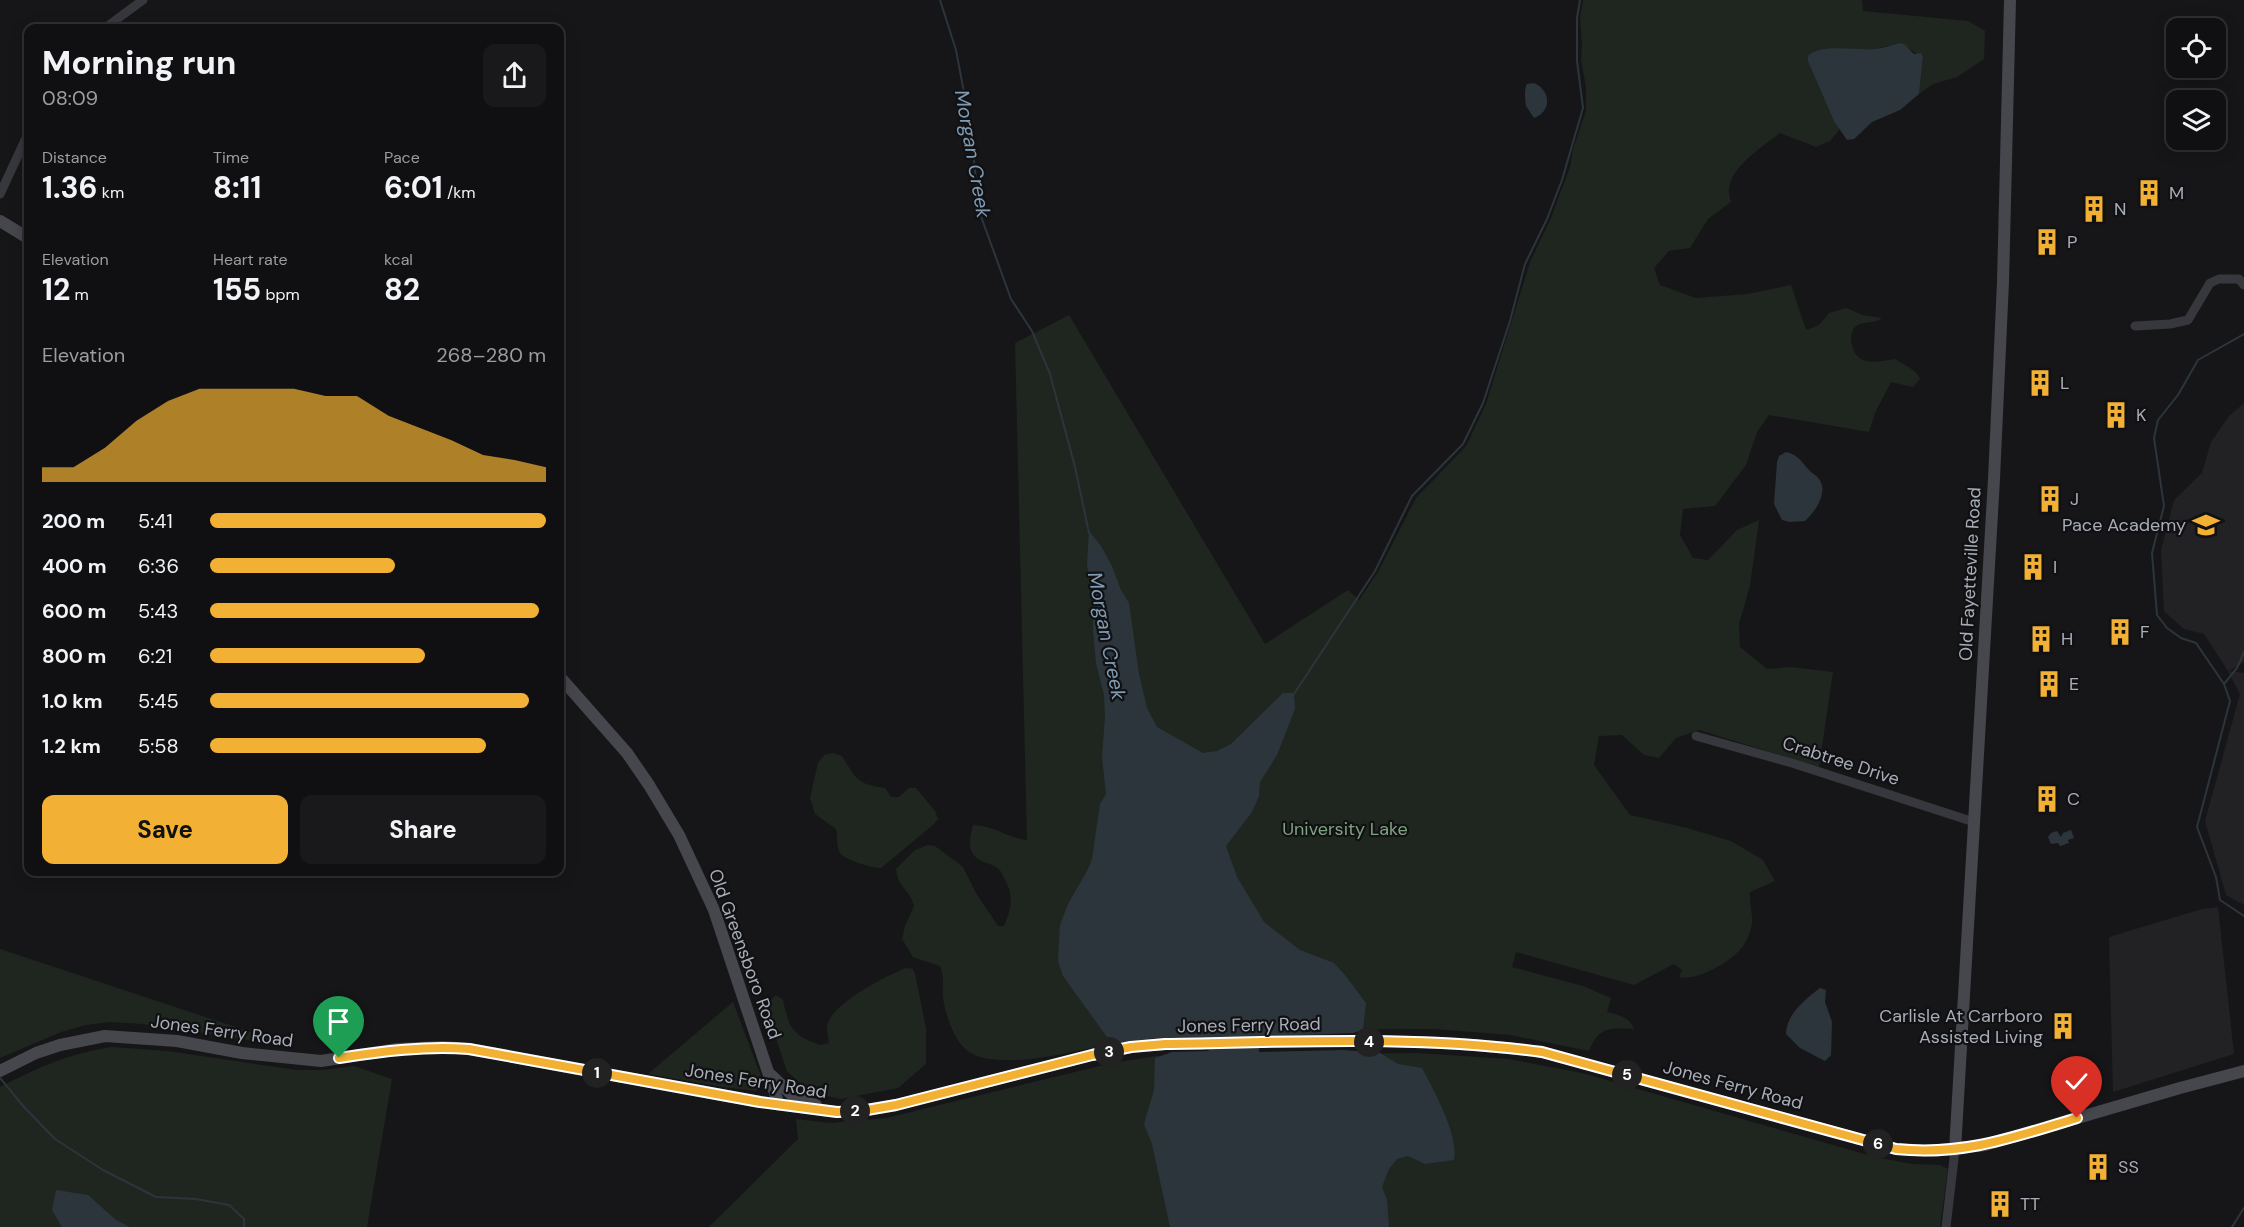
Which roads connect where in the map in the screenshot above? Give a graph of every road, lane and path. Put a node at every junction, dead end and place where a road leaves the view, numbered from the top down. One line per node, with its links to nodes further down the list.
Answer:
1 (143, 0): 3 (street)
2 (2010, 0): 12 (street, Old Fayetteville Road)
3 (110, 24)
4 (24, 143): 5 (street)
5 (0, 194)
6 (0, 221): 7 (street)
7 (24, 236)
8 (2244, 285): 9 (street)
9 (2135, 326)
10 (564, 681): 14 (street, Old Greensboro Road)
11 (1696, 736): 12 (street, Crabtree Drive)
12 (1974, 822): 18 (street, Old Fayetteville Road)
13 (4, 1068): 16 (street, Jones Ferry Road)
14 (768, 1071): 16 (street, Old Greensboro Road); 17 (street)
15 (2244, 1071): 18 (street, Jones Ferry Road)
16 (779, 1105): 17 (street, Jones Ferry Road)
17 (837, 1112): 18 (street, Jones Ferry Road)
18 (1955, 1150): 19 (street)
19 (1946, 1227)

